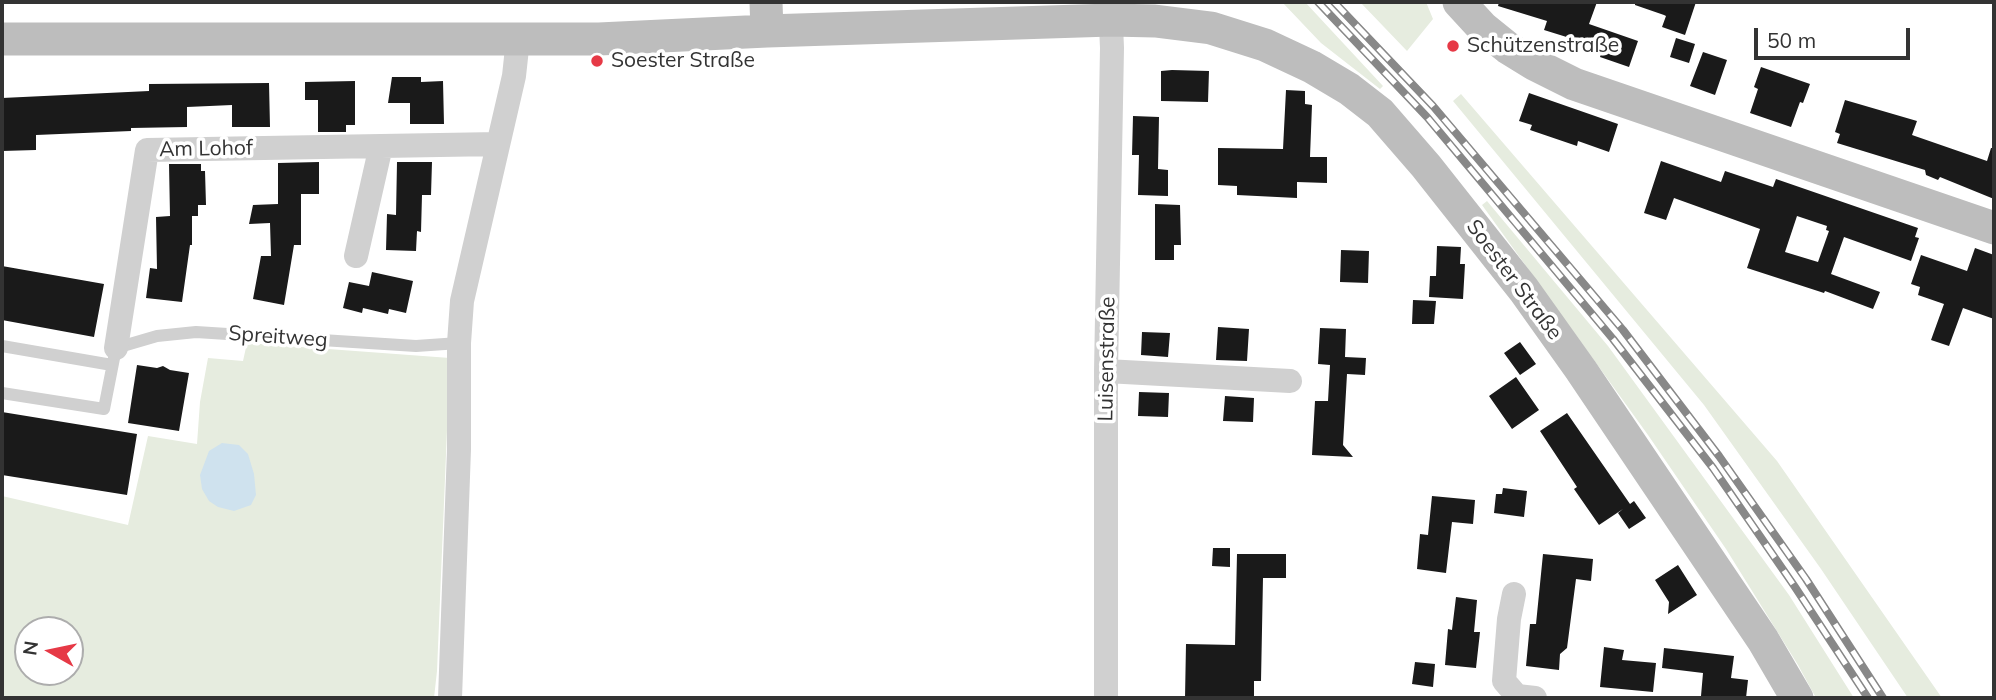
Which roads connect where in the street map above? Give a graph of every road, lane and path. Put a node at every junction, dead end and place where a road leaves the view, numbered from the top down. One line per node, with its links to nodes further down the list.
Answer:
1 (1459, 2): 8 (street)
2 (1111, 11): 3 (street, Soester Straße); 13 (street, Luisenstraße); 20 (street, Soester Straße)
3 (766, 16): 5 (street, Soester Straße)
4 (2, 39): 5 (street, Soester Straße)
5 (518, 39): 6 (street)
6 (498, 144): 7 (street, Am Lohof); 10 (street)
7 (381, 146): 9 (street); 12 (street, Am Lohof)
8 (1994, 228)
9 (356, 256)
10 (459, 343): 12 (lane, Spreitweg); 17 (street)
11 (2, 346): 12 (lane, Spreitweg)
12 (114, 357): 15 (lane)
13 (1106, 371): 14 (street); 18 (street, Luisenstraße)
14 (1290, 381)
15 (2, 393)
16 (1514, 594): 19 (street)
17 (450, 698)
18 (1106, 698)
19 (1535, 698)
20 (1797, 698)

